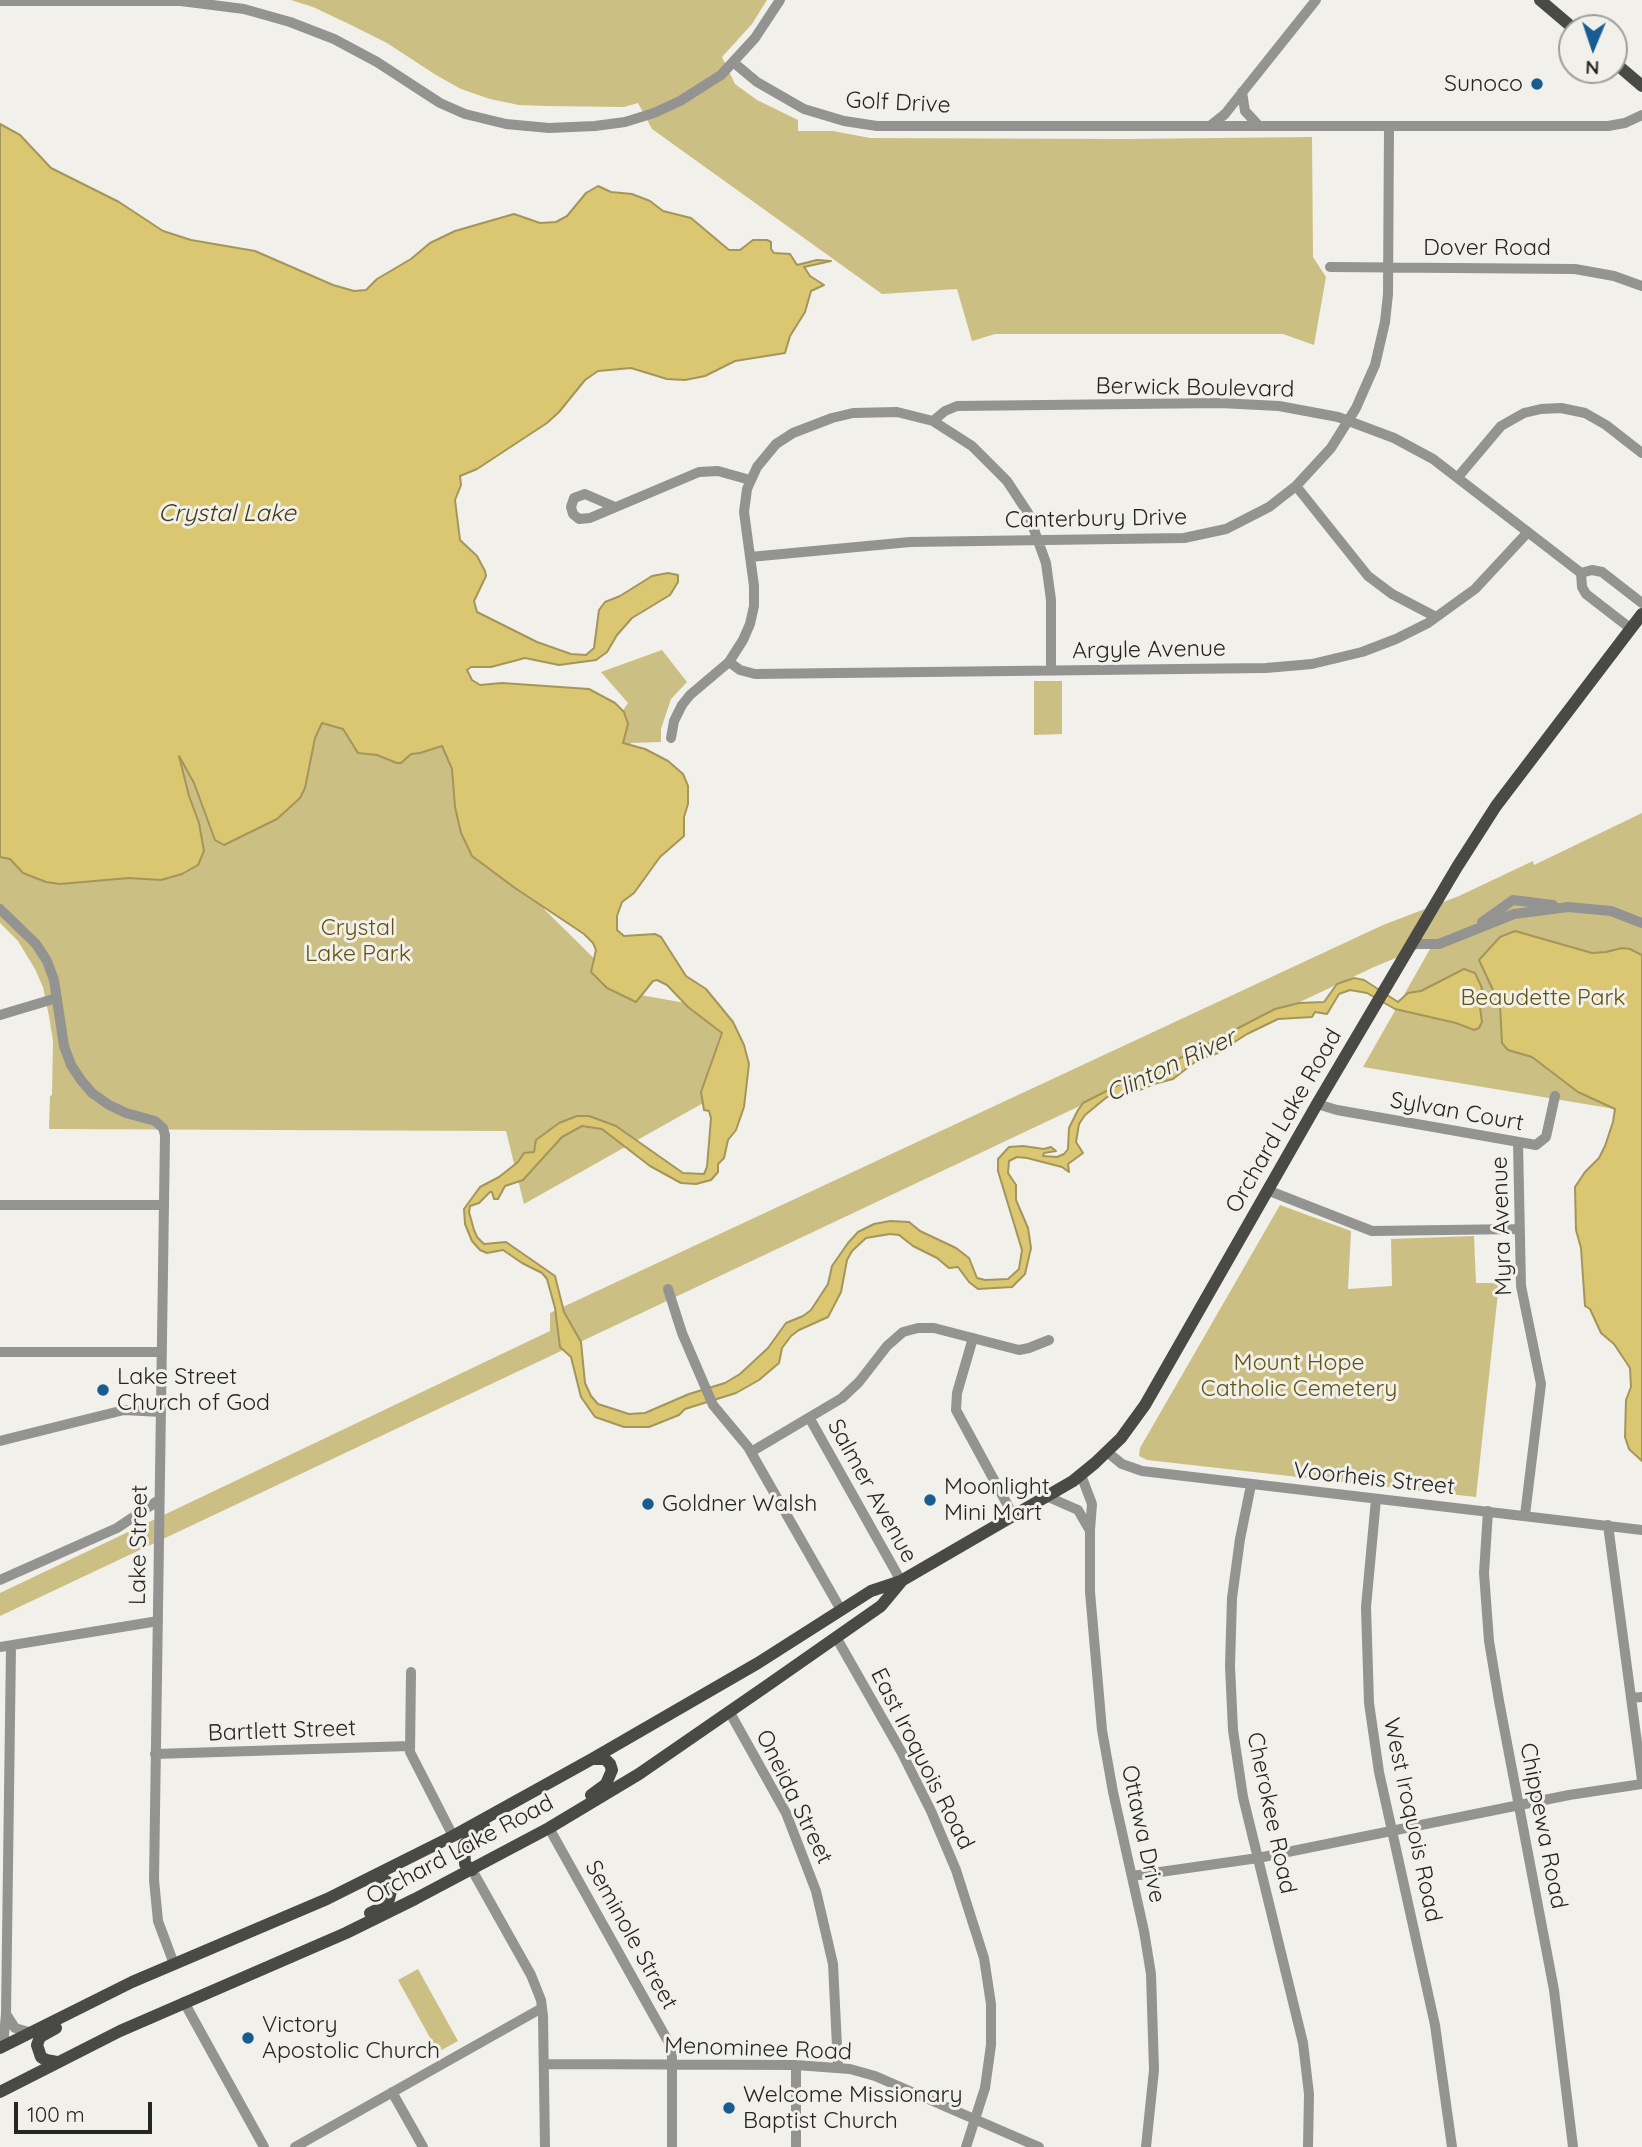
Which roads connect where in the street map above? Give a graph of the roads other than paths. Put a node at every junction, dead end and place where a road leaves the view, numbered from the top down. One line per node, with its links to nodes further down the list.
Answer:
1 (780, 0): 6 (street)
2 (1316, 0): 9 (street)
3 (1540, 0): 5 (main road)
4 (0, 1): 6 (street)
5 (1558, 15)
6 (733, 62): 11 (street, Golf Drive)
7 (1628, 74): 8 (main road)
8 (1642, 86)
9 (1242, 91): 11 (street); 12 (street)
10 (1642, 115): 13 (street, Golf Drive)
11 (1210, 126): 12 (street, Golf Drive)
12 (1259, 126): 13 (street, Golf Drive)
13 (1389, 126): 15 (street, Canterbury Drive)
14 (1330, 267): 15 (street, Dover Road)
15 (1389, 267): 16 (street, Dover Road); 17 (street, Canterbury Drive)
16 (1642, 286)
17 (1349, 420): 18 (street, Berwick Boulevard); 20 (street, Berwick Boulevard); 22 (street, Canterbury Drive)
18 (933, 421): 21 (street); 25 (street)
19 (1642, 453): 20 (street)
20 (1458, 477): 24 (street, Berwick Boulevard)
21 (750, 480): 23 (street); 26 (street)
22 (1296, 486): 25 (street, Canterbury Drive); 30 (street)
23 (615, 507)
24 (1528, 532): 27 (street, Berwick Boulevard); 30 (street, Argyle Avenue)
25 (1039, 539): 26 (street, Canterbury Drive); 33 (street)
26 (750, 557): 32 (street)
27 (1581, 573): 28 (street, Berwick Boulevard); 31 (street, Berwick Boulevard)
28 (1642, 603)
29 (1642, 614): 31 (main road, Orchard Lake Road)
30 (1436, 617): 33 (street, Argyle Avenue)
31 (1630, 628): 37 (main road, Orchard Lake Road)
32 (729, 662): 33 (street, Argyle Avenue); 34 (street)
33 (1051, 670)
34 (671, 738)
35 (0, 909): 38 (street)
36 (1642, 923): 37 (street)
37 (1412, 943): 41 (main road, Orchard Lake Road)
38 (57, 998): 39 (street); 45 (street, Lake Street)
39 (0, 1015)
40 (1555, 1096): 42 (street, Sylvan Court)
41 (1317, 1104): 42 (street, Sylvan Court); 43 (main road, Orchard Lake Road)
42 (1518, 1142): 46 (street, Myra Avenue)
43 (1267, 1190): 46 (street); 56 (main road, Orchard Lake Road)
44 (0, 1205): 45 (street)
45 (164, 1205): 51 (street, Lake Street)
46 (1520, 1229): 64 (street, Myra Avenue)
47 (668, 1289): 55 (street)
48 (973, 1338): 49 (street); 53 (street); 63 (street)
49 (1049, 1340)
50 (0, 1352): 51 (street)
51 (162, 1352): 52 (street, Lake Street)
52 (161, 1412): 54 (street); 61 (street, Lake Street)
53 (810, 1419): 55 (street); 69 (street, Salmer Avenue)
54 (0, 1441)
55 (751, 1452): 70 (street)
56 (1107, 1452): 57 (main road, Orchard Lake Road); 58 (street, Voorheis Street)
57 (1081, 1475): 59 (main road, Orchard Lake Road); 66 (street, Ottawa Drive)
58 (1251, 1485): 60 (street, Voorheis Street); 89 (street, Cherokee Road)
59 (1046, 1496): 63 (main road, Orchard Lake Road); 66 (street)
60 (1376, 1499): 62 (street, Voorheis Street); 87 (street, West Iroquois Road)
61 (159, 1500): 68 (street); 71 (street, Lake Street)
62 (1488, 1511): 64 (street, Voorheis Street); 85 (street, Chippewa Road)
63 (1013, 1515): 69 (main road, Orchard Lake Road)
64 (1525, 1515): 65 (street, Voorheis Street)
65 (1608, 1525): 67 (street, Voorheis Street); 77 (street)
66 (1090, 1530): 92 (street, Ottawa Drive)
67 (1642, 1530)
68 (0, 1580)
69 (901, 1581): 70 (main road, Orchard Lake Road); 72 (main road, Orchard Lake Road)
70 (841, 1610): 74 (main road, Orchard Lake Road)
71 (158, 1621): 73 (street); 80 (street, Lake Street)
72 (836, 1637): 76 (main road, Orchard Lake Road); 108 (street, East Iroquois Road)
73 (6, 1646): 84 (street)
74 (758, 1662): 76 (main road); 81 (main road, Orchard Lake Road)
75 (411, 1672): 79 (street)
76 (768, 1685): 78 (main road, Orchard Lake Road)
77 (1637, 1698): 83 (street)
78 (729, 1712): 86 (main road, Orchard Lake Road); 105 (street, Oneida Street)
79 (409, 1746): 80 (street, Bartlett Street); 88 (street)
80 (155, 1754): 93 (street, Lake Street)
81 (592, 1759): 82 (main road, Orchard Lake Road); 86 (main road)
82 (566, 1774): 88 (main road, Orchard Lake Road); 90 (main road)
83 (1642, 1782): 85 (street)
84 (4, 1794): 98 (street)
85 (1519, 1806): 87 (street); 120 (street, Chippewa Road)
86 (549, 1828): 90 (main road, Orchard Lake Road); 103 (street, Seminole Street)
87 (1393, 1832): 89 (street); 119 (street, West Iroquois Road)
88 (453, 1836): 91 (main road, Orchard Lake Road)
89 (1258, 1858): 92 (street); 118 (street, Cherokee Road)
90 (472, 1870): 94 (main road, Orchard Lake Road); 97 (street)
91 (377, 1875): 93 (main road, Orchard Lake Road); 94 (main road)
92 (1132, 1876): 117 (street, Ottawa Drive)
93 (174, 1964): 95 (main road, Orchard Lake Road)
94 (276, 1964): 96 (main road, Orchard Lake Road)
95 (132, 1982): 99 (main road, Orchard Lake Road); 101 (main road)
96 (184, 2002): 101 (main road, Orchard Lake Road); 109 (street)
97 (542, 2008): 102 (street); 107 (street)
98 (6, 2014): 99 (street); 100 (street)
99 (29, 2032): 100 (main road, Orchard Lake Road)
100 (1, 2047)
101 (57, 2062): 106 (main road, Orchard Lake Road)
102 (544, 2064): 103 (street, Menominee Road); 112 (street)
103 (672, 2065): 104 (street, Menominee Road); 113 (street, Seminole Street)
104 (796, 2065): 105 (street, Menominee Road); 114 (street)
105 (838, 2067): 108 (street, Menominee Road)
106 (0, 2092)
107 (392, 2092): 110 (street); 111 (street)
108 (975, 2121): 115 (street, East Iroquois Road); 116 (street, Menominee Road)
109 (264, 2147)
110 (295, 2147)
111 (423, 2147)
112 (545, 2147)
113 (672, 2147)
114 (796, 2147)
115 (966, 2147)
116 (1039, 2147)
117 (1146, 2147)
118 (1308, 2147)
119 (1452, 2147)
120 (1573, 2147)

